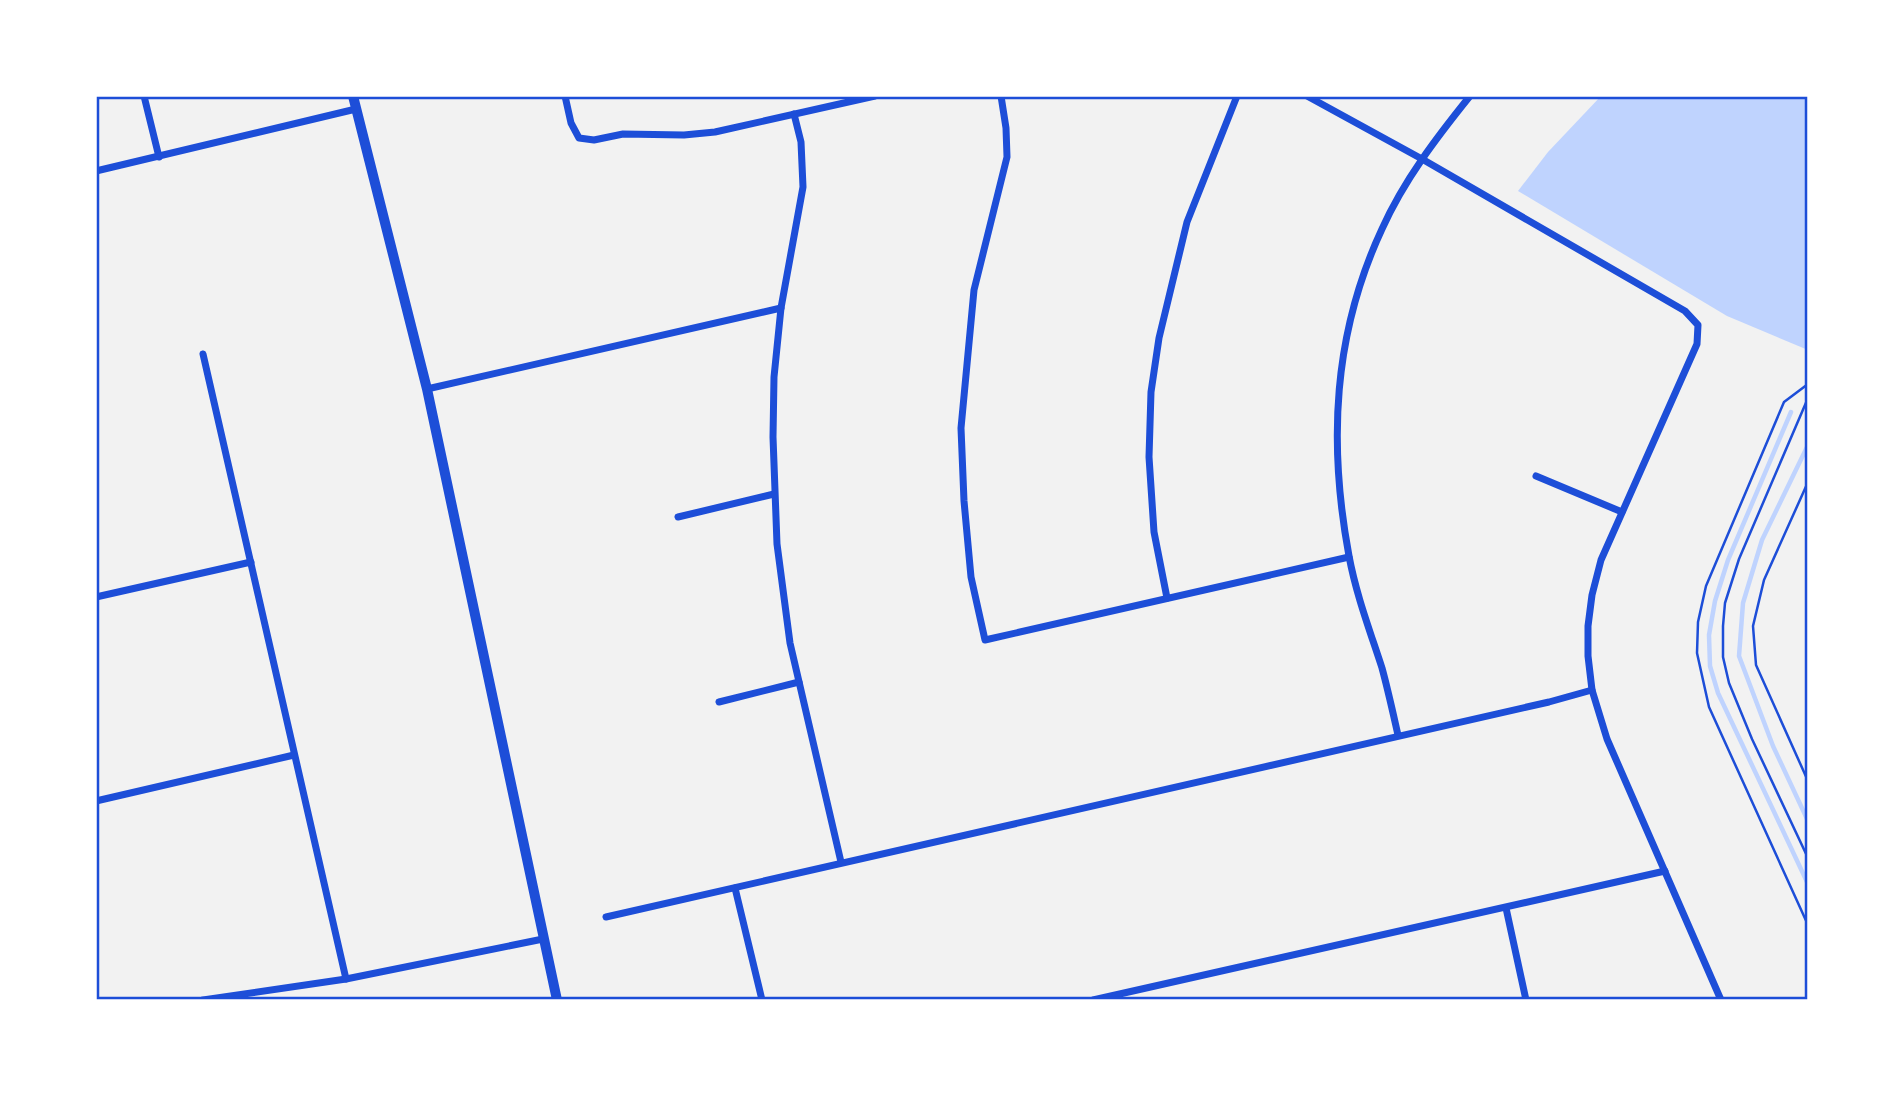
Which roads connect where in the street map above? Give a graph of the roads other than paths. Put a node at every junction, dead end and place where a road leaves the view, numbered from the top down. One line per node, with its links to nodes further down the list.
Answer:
1 (145, 96): 11 (street)
2 (353, 96): 9 (street)
3 (565, 96): 10 (street)
4 (875, 96): 10 (street)
5 (1001, 96): 24 (street)
6 (1237, 96): 24 (street)
7 (1307, 96): 12 (street)
8 (1470, 96): 12 (street)
9 (356, 109): 11 (street); 16 (street)
10 (794, 114): 14 (street)
11 (159, 156): 13 (street)
12 (1422, 159): 19 (street); 21 (street)
13 (96, 171)
14 (781, 308): 16 (street); 18 (street)
15 (203, 354): 22 (street)
16 (427, 388): 36 (street)
17 (1536, 476): 19 (street)
18 (774, 494): 20 (street); 25 (street)
19 (1622, 512): 26 (street)
20 (678, 517)
21 (1349, 557): 24 (street); 28 (street)
22 (251, 562): 23 (street); 29 (street)
23 (96, 597)
24 (1167, 598)
25 (799, 682): 27 (street); 31 (street)
26 (1592, 690): 28 (street); 32 (street)
27 (719, 702)
28 (1398, 735): 31 (street)
29 (293, 755): 30 (street); 37 (street)
30 (96, 801)
31 (841, 862): 33 (street)
32 (1665, 871): 34 (street); 43 (street)
33 (735, 888): 35 (street); 40 (street)
34 (1506, 908): 41 (street); 42 (street)
35 (607, 917)
36 (543, 939): 37 (street); 39 (street)
37 (345, 979): 38 (street)
38 (203, 1000)
39 (557, 1000)
40 (762, 1000)
41 (1093, 1000)
42 (1526, 1000)
43 (1721, 1000)

